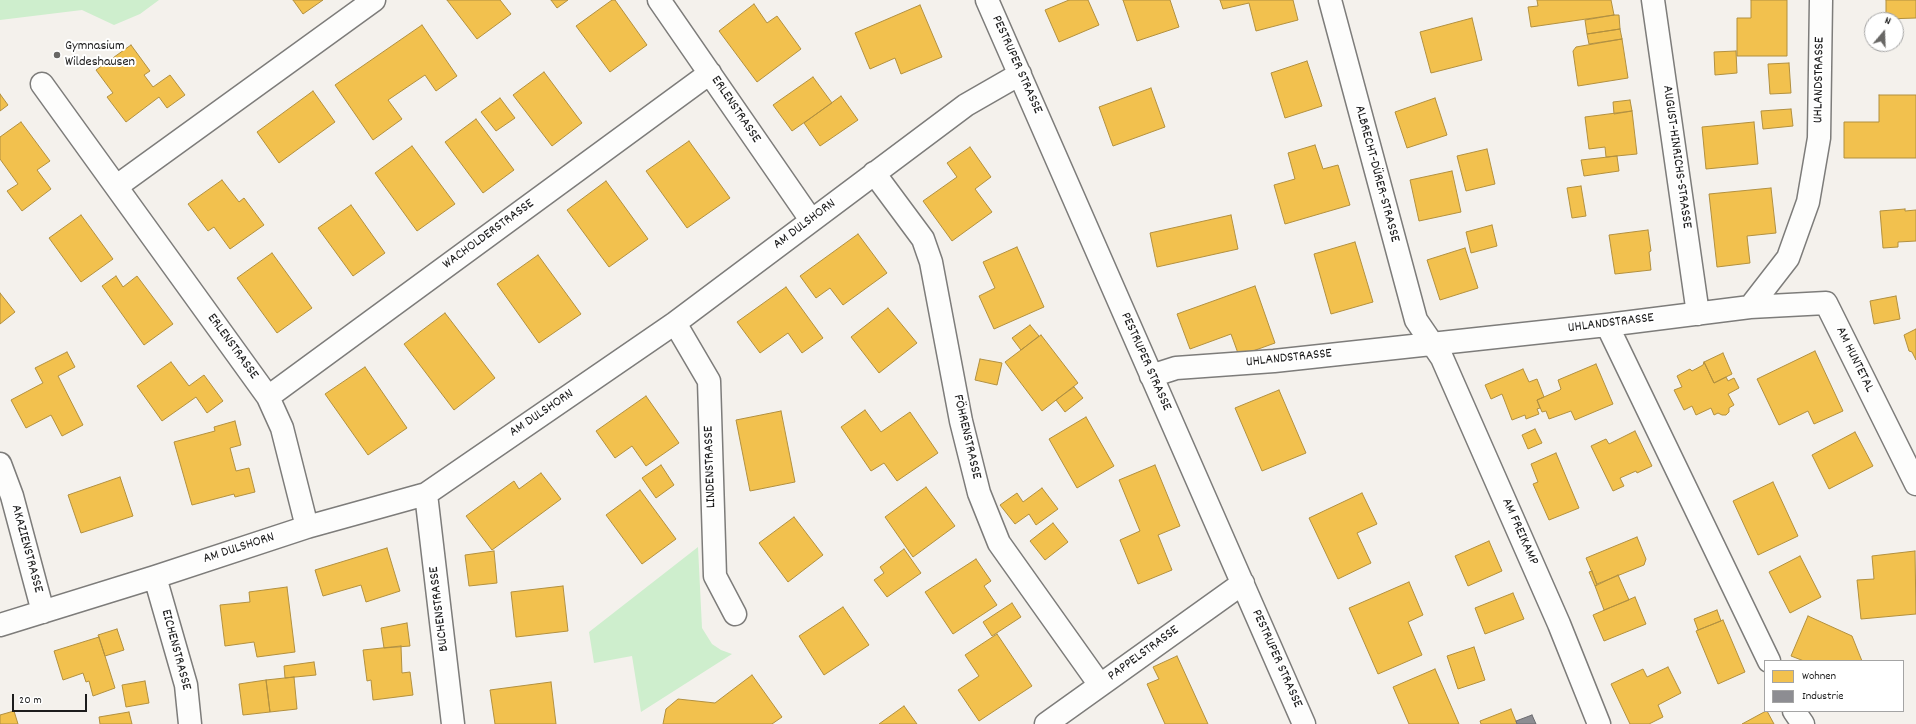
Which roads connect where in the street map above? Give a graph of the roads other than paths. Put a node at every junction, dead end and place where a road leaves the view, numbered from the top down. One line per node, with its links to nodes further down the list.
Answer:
1 (374, 0): 11 (street)
2 (659, 0): 7 (street, ERLENSTRASSE)
3 (987, 0): 8 (street, PESTRUPER STRASSE)
4 (1330, 0): 17 (street, ALBRECHT-DÜRER-STRASSE)
5 (1653, 0): 14 (street, AUGUST-HINRICHS-STRASSE)
6 (1821, 0): 13 (street, UHLANDSTRASSE)
7 (710, 73): 12 (street, ERLENSTRASSE); 19 (street, WACHOLDERSTRASSE)
8 (1020, 74): 10 (street, AM DULSHORN); 18 (street, PESTRUPER STRASSE)
9 (42, 84): 11 (street, ERLENSTRASSE)
10 (874, 173): 12 (street, AM DULSHORN); 30 (street, FÖHRENSTRASSE)
11 (117, 186): 19 (street, ERLENSTRASSE)
12 (811, 220): 15 (street, AM DULSHORN)
13 (1750, 307): 14 (street, UHLANDSTRASSE); 21 (street, AM HUNTETAL)
14 (1698, 314): 16 (street, UHLANDSTRASSE)
15 (675, 323): 22 (street, AM DULSHORN); 27 (street, LINDENSTRASSE)
16 (1607, 325): 17 (street, UHLANDSTRASSE); 29 (street)
17 (1432, 343): 18 (street, UHLANDSTRASSE); 36 (street, AM FREIKAMP)
18 (1151, 376): 25 (street, PESTRUPER STRASSE)
19 (268, 397): 23 (street, ERLENSTRASSE)
20 (0, 464): 26 (street, AKAZIENSTRASSE)
21 (1916, 484)
22 (426, 494): 23 (street, AM DULSHORN); 33 (street, BUCHENSTRASSE)
23 (307, 527): 24 (street, AM DULSHORN)
24 (155, 577): 26 (street, AM DULSHORN); 32 (street, EICHENSTRASSE)
25 (1242, 583): 30 (street, PAPPELSTRASSE); 35 (street, PESTRUPER STRASSE)
26 (43, 612): 28 (street, AM DULSHORN)
27 (735, 614)
28 (0, 625)
29 (1769, 660)
30 (1100, 685): 34 (street, PAPPELSTRASSE)
31 (1795, 712): 37 (street)
32 (190, 724)
33 (453, 724)
34 (1048, 724)
35 (1304, 724)
36 (1599, 724)
37 (1803, 724)

